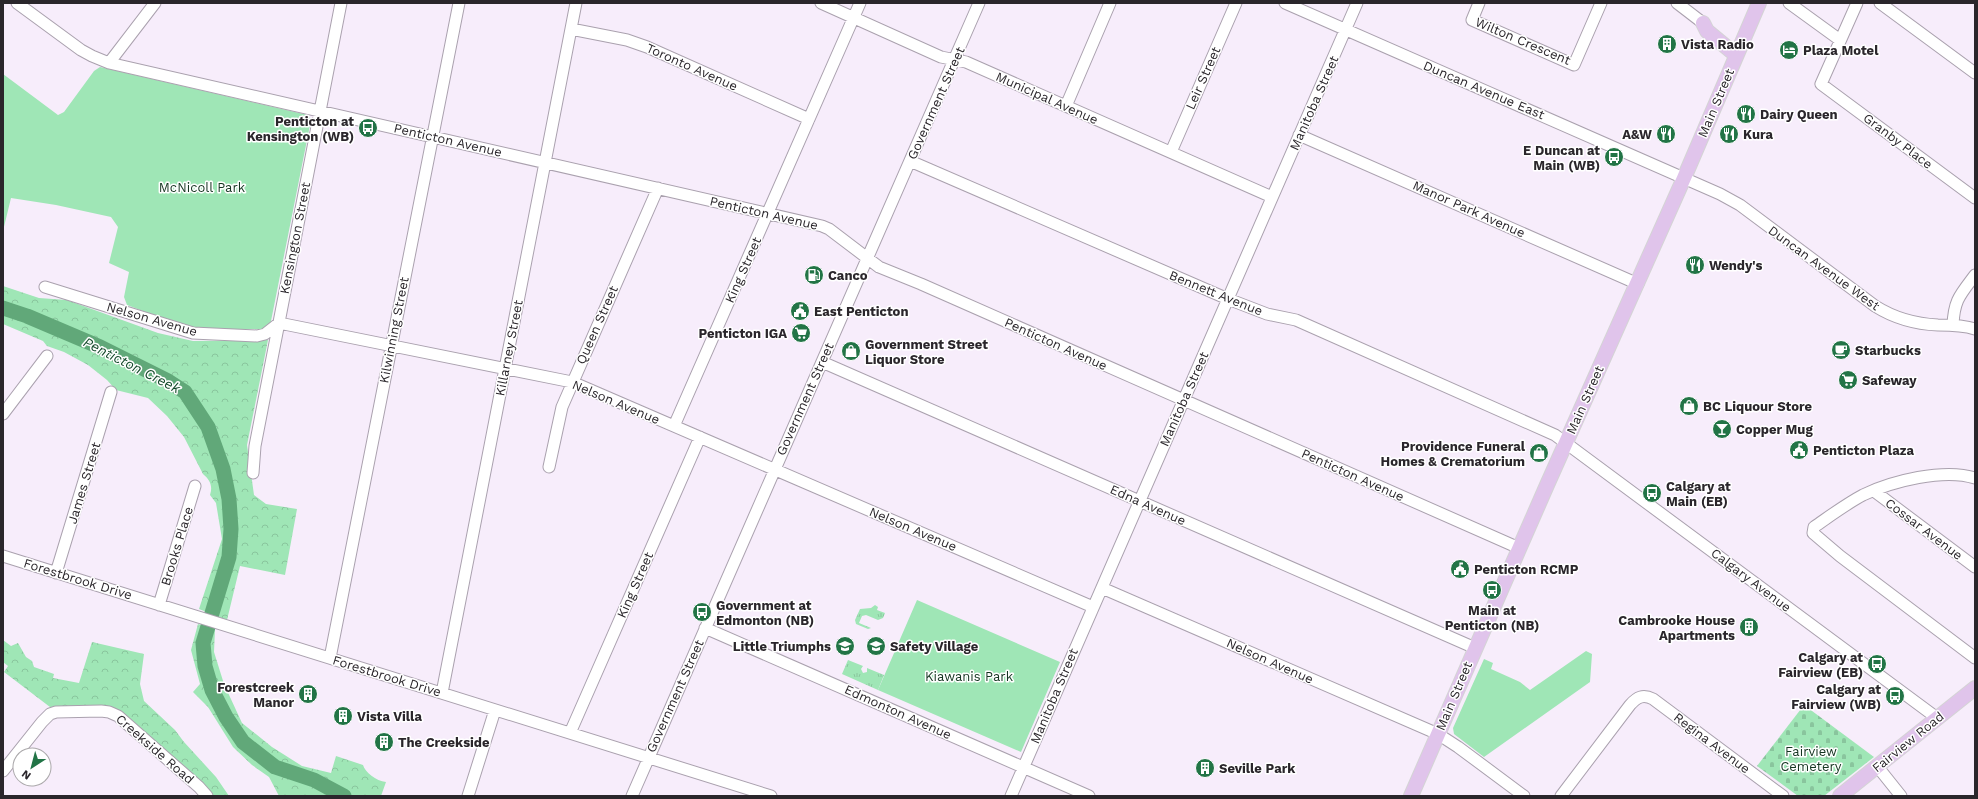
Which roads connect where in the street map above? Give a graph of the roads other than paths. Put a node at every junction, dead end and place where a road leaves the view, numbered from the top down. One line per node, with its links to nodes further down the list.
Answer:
1 (17, 3): 27 (street, Penticton Avenue)
2 (155, 3): 27 (street)
3 (341, 3): 30 (street, Kensington Street)
4 (459, 3): 33 (street, Kilwinning Street)
5 (576, 3): 22 (street, Killarney Street)
6 (821, 3): 20 (street, Municipal Avenue)
7 (860, 3): 20 (street, King Street)
8 (979, 3): 26 (street, Government Street)
9 (1110, 3): 29 (street)
10 (1236, 3): 34 (street, Leir Street)
11 (1285, 3): 23 (street, Duncan Avenue East)
12 (1357, 3): 23 (street, Manitoba Street)
13 (1479, 3): 14 (street, Wilton Crescent)
14 (1601, 3)
15 (1677, 3): 21 (street)
16 (1759, 3): 25 (main road, Main Street)
17 (1789, 3): 24 (street)
18 (1857, 3): 24 (street)
19 (1880, 3): 28 (street)
20 (854, 18): 26 (street, Municipal Avenue); 31 (street, King Street)
21 (1703, 23): 25 (main road)
22 (571, 29): 31 (street, Toronto Avenue); 36 (street, Killarney Street)
23 (1346, 30): 32 (street, Manitoba Street); 37 (street, Duncan Avenue East)
24 (1840, 40): 40 (street, Granby Place)
25 (1738, 51): 37 (main road, Main Street)
26 (955, 59): 29 (street, Municipal Avenue); 35 (street, Government Street)
27 (109, 63): 30 (street, Penticton Avenue)
28 (1975, 74)
29 (1066, 106): 34 (street, Municipal Avenue)
30 (320, 111): 33 (street, Penticton Avenue); 47 (street, Kensington Street)
31 (809, 118): 41 (street, King Street)
32 (1299, 136): 39 (street, Manitoba Street); 44 (street, Manor Park Avenue)
33 (433, 137): 36 (street, Penticton Avenue); 50 (street, Kilwinning Street)
34 (1170, 152): 39 (street, Municipal Avenue)
35 (910, 161): 42 (street, Government Street); 46 (street, Bennett Avenue)
36 (544, 162): 38 (street, Penticton Avenue); 53 (street, Killarney Street)
37 (1684, 178): 44 (main road, Main Street); 48 (street, Duncan Avenue West)
38 (658, 188): 41 (street, Penticton Avenue); 54 (street, Queen Street)
39 (1272, 197): 46 (street, Manitoba Street)
40 (1975, 198)
41 (768, 213): 42 (street, Penticton Avenue); 58 (street, King Street)
42 (868, 258): 52 (street, Government Street); 56 (street, Penticton Avenue)
43 (1975, 275): 48 (street)
44 (1638, 284): 60 (main road, Main Street)
45 (45, 287): 47 (street, Nelson Avenue)
46 (1228, 299): 56 (street, Manitoba Street); 60 (street, Bennett Avenue)
47 (278, 323): 50 (street, Nelson Avenue); 63 (street, Kensington Street)
48 (1953, 325): 49 (street, Duncan Avenue West)
49 (1975, 329)
50 (391, 346): 53 (street, Nelson Avenue); 77 (street, Kilwinning Street)
51 (47, 356): 57 (street)
52 (822, 362): 62 (street, Government Street); 67 (street, Edna Avenue)
53 (505, 369): 54 (street, Nelson Avenue); 80 (street, Killarney Street)
54 (572, 382): 58 (street, Nelson Avenue); 61 (street, Queen Street)
55 (111, 392): 71 (street, James Street)
56 (1183, 401): 67 (street, Manitoba Street); 68 (street, Penticton Avenue)
57 (3, 414)
58 (674, 426): 59 (street, Nelson Avenue)
59 (700, 437): 62 (street, Nelson Avenue); 83 (street, King Street)
60 (1566, 442): 68 (main road, Main Street); 82 (street, Calgary Avenue)
61 (549, 467)
62 (774, 469): 74 (street, Nelson Avenue); 75 (street, Government Street)
63 (253, 473)
64 (1975, 478): 66 (street)
65 (195, 486): 73 (street, Brooks Place)
66 (1874, 491): 70 (street, Cossar Avenue); 78 (street)
67 (1140, 502): 72 (street, Manitoba Street); 76 (street, Edna Avenue)
68 (1519, 548): 76 (main road, Main Street)
69 (3, 556): 71 (street, Forestbrook Drive)
70 (1975, 567)
71 (56, 573): 73 (street, Forestbrook Drive)
72 (1102, 588): 74 (street, Manitoba Street); 84 (street, Nelson Avenue)
73 (159, 605): 77 (street, Forestbrook Drive)
74 (1093, 607): 88 (street, Manitoba Street)
75 (705, 628): 86 (street, Government Street); 88 (street, Edmonton Avenue)
76 (1475, 648): 84 (main road, Main Street)
77 (330, 658): 80 (street, Forestbrook Drive)
78 (1975, 658)
79 (1975, 688): 82 (main road, Fairview Road)
80 (442, 693): 81 (street, Forestbrook Drive)
81 (496, 710): 83 (street, Forestbrook Drive); 91 (street)
82 (1937, 718): 87 (main road, Fairview Road)
83 (570, 733): 86 (street, Forestbrook Drive)
84 (1438, 734): 96 (main road, Main Street); 97 (street, Nelson Avenue)
85 (7, 758): 89 (street); 90 (street, Creekside Road)
86 (648, 758): 92 (street, Government Street); 93 (street, Forestbrook Drive)
87 (1877, 766): 100 (main road, Fairview Road); 101 (street)
88 (1024, 767): 94 (street, Manitoba Street); 95 (street, Edmonton Avenue)
89 (3, 771)
90 (207, 796)
91 (468, 796)
92 (632, 796)
93 (771, 796)
94 (1011, 796)
95 (1090, 796)
96 (1411, 796)
97 (1524, 796)
98 (1561, 796): 99 (street, Regina Avenue)
99 (1783, 796)
100 (1840, 796)
101 (1901, 796)

